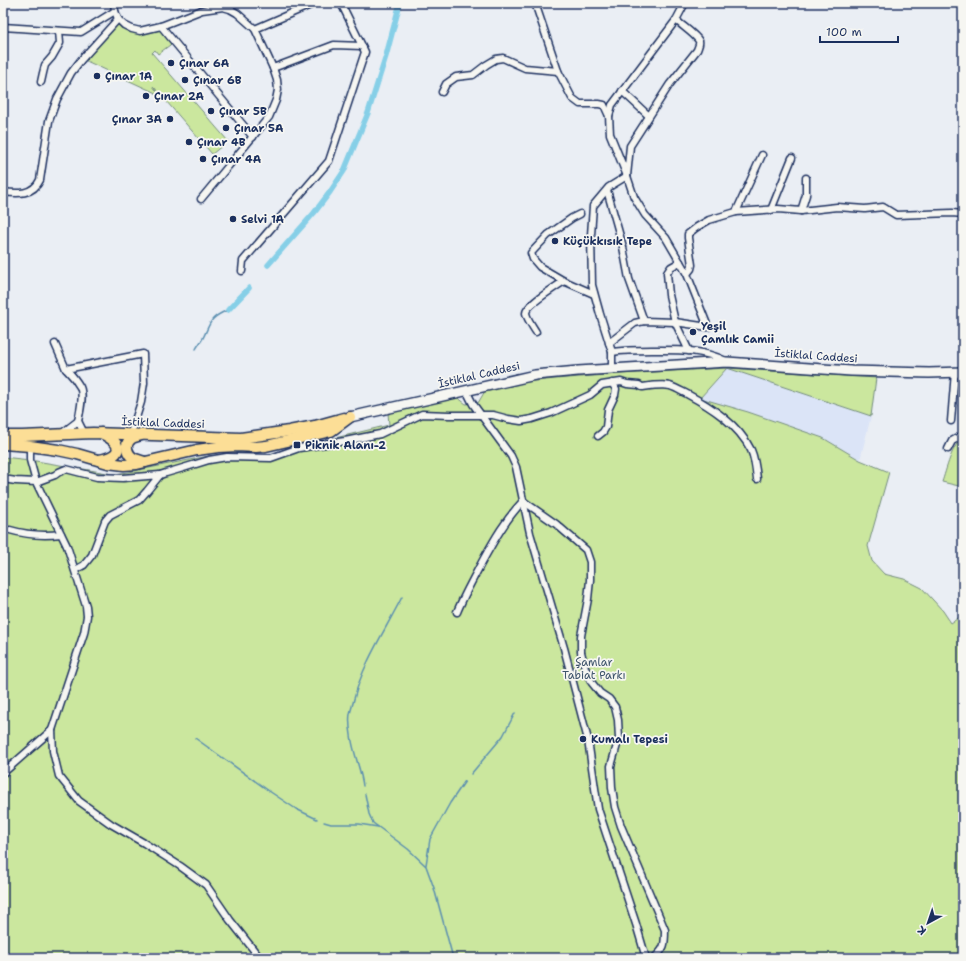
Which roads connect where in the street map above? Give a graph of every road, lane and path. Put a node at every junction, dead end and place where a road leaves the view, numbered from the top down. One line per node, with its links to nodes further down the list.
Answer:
1 (114, 3): 7 (street)
2 (315, 3): 12 (street)
3 (341, 3): 14 (street)
4 (535, 3): 16 (street)
5 (685, 3): 9 (street)
6 (228, 6): 10 (street); 12 (street)
7 (115, 11): 8 (street); 13 (street)
8 (118, 19): 10 (street); 28 (street)
9 (676, 20): 18 (street); 21 (street)
10 (161, 26): 22 (street)
11 (3, 27): 13 (street)
12 (255, 29): 15 (street)
13 (59, 31): 17 (street)
14 (362, 46): 15 (street); 36 (street)
15 (273, 68): 22 (street)
16 (558, 71): 19 (street); 20 (street)
17 (41, 82)
18 (622, 91): 20 (street); 21 (street)
19 (442, 92)
20 (609, 116): 25 (street)
21 (649, 116): 25 (street)
22 (253, 137): 29 (street)
23 (762, 155): 32 (street)
24 (792, 158): 30 (street)
25 (627, 176): 27 (street); 35 (street)
26 (806, 178): 31 (street)
27 (607, 190): 39 (street); 40 (street)
28 (3, 192)
29 (201, 199)
30 (771, 210): 31 (street); 32 (street)
31 (801, 211): 34 (street)
32 (736, 212): 37 (street)
33 (580, 214): 38 (street)
34 (963, 214)
35 (680, 262): 37 (street); 41 (street)
36 (242, 271)
37 (687, 274): 41 (street)
38 (564, 281): 39 (street); 42 (street)
39 (594, 294): 43 (street)
40 (644, 321): 41 (street); 43 (street)
41 (675, 322): 45 (street)
42 (536, 332)
43 (609, 343): 46 (street)
44 (55, 344): 48 (street)
45 (689, 351): 46 (street); 47 (street)
46 (612, 352): 49 (street)
47 (727, 362): 49 (main road, İstiklal Caddesi); 50 (main road, İstiklal Caddesi)
48 (66, 368): 55 (street); 59 (street)
49 (612, 370): 52 (main road, İstiklal Caddesi)
50 (959, 372): 56 (street)
51 (612, 383): 53 (street); 63 (street); 72 (street)
52 (466, 390): 53 (street); 54 (main road, İstiklal Caddesi)
53 (480, 415): 70 (street); 74 (street)
54 (350, 417): 61 (main road, İstiklal Caddesi); 69 (main road)
55 (78, 421): 57 (street); 60 (street)
56 (951, 421)
57 (84, 433): 58 (main road, İstiklal Caddesi); 60 (main road, İstiklal Caddesi)
58 (101, 433): 59 (main road, İstiklal Caddesi); 68 (main road)
59 (131, 433): 61 (main road, İstiklal Caddesi)
60 (61, 434): 62 (main road, İstiklal Caddesi)
61 (145, 434): 69 (main road)
62 (3, 436)
63 (598, 436)
64 (963, 436): 67 (street)
65 (3, 444): 66 (main road)
66 (30, 446): 68 (main road); 73 (street)
67 (948, 449)
68 (99, 460): 69 (main road)
69 (145, 462)
70 (160, 475): 73 (street); 77 (street)
71 (3, 479): 73 (street)
72 (757, 479)
73 (36, 482): 76 (street)
74 (524, 501): 78 (street); 82 (street); 83 (street)
75 (10, 530): 76 (street)
76 (61, 534): 77 (street)
77 (75, 570): 79 (street)
78 (457, 612)
79 (52, 730): 80 (street); 81 (street)
80 (3, 773)
81 (260, 958)
82 (646, 958)
83 (654, 958)

